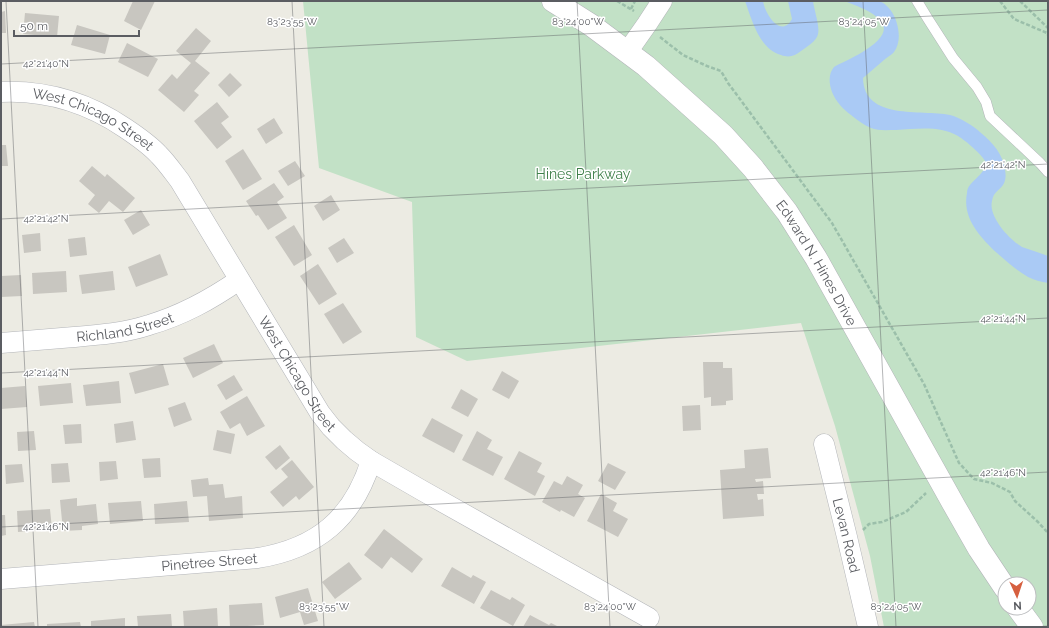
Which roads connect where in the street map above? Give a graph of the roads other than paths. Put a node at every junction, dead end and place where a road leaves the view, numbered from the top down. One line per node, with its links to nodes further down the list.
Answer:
1 (553, 1): 4 (street, Edward N. Hines Drive)
2 (662, 1): 4 (street)
3 (917, 1): 6 (lane)
4 (628, 51): 11 (street, Edward N. Hines Drive)
5 (1, 92): 7 (street, West Chicago Street)
6 (1048, 172)
7 (239, 280): 8 (street, Richland Street); 10 (street, West Chicago Street)
8 (1, 342)
9 (824, 444): 15 (street, Levan Road)
10 (371, 461): 12 (street, Pinetree Street); 14 (street, West Chicago Street)
11 (997, 576)
12 (1, 579)
13 (1024, 616): 16 (street)
14 (649, 618)
15 (868, 627)
16 (1032, 627)

